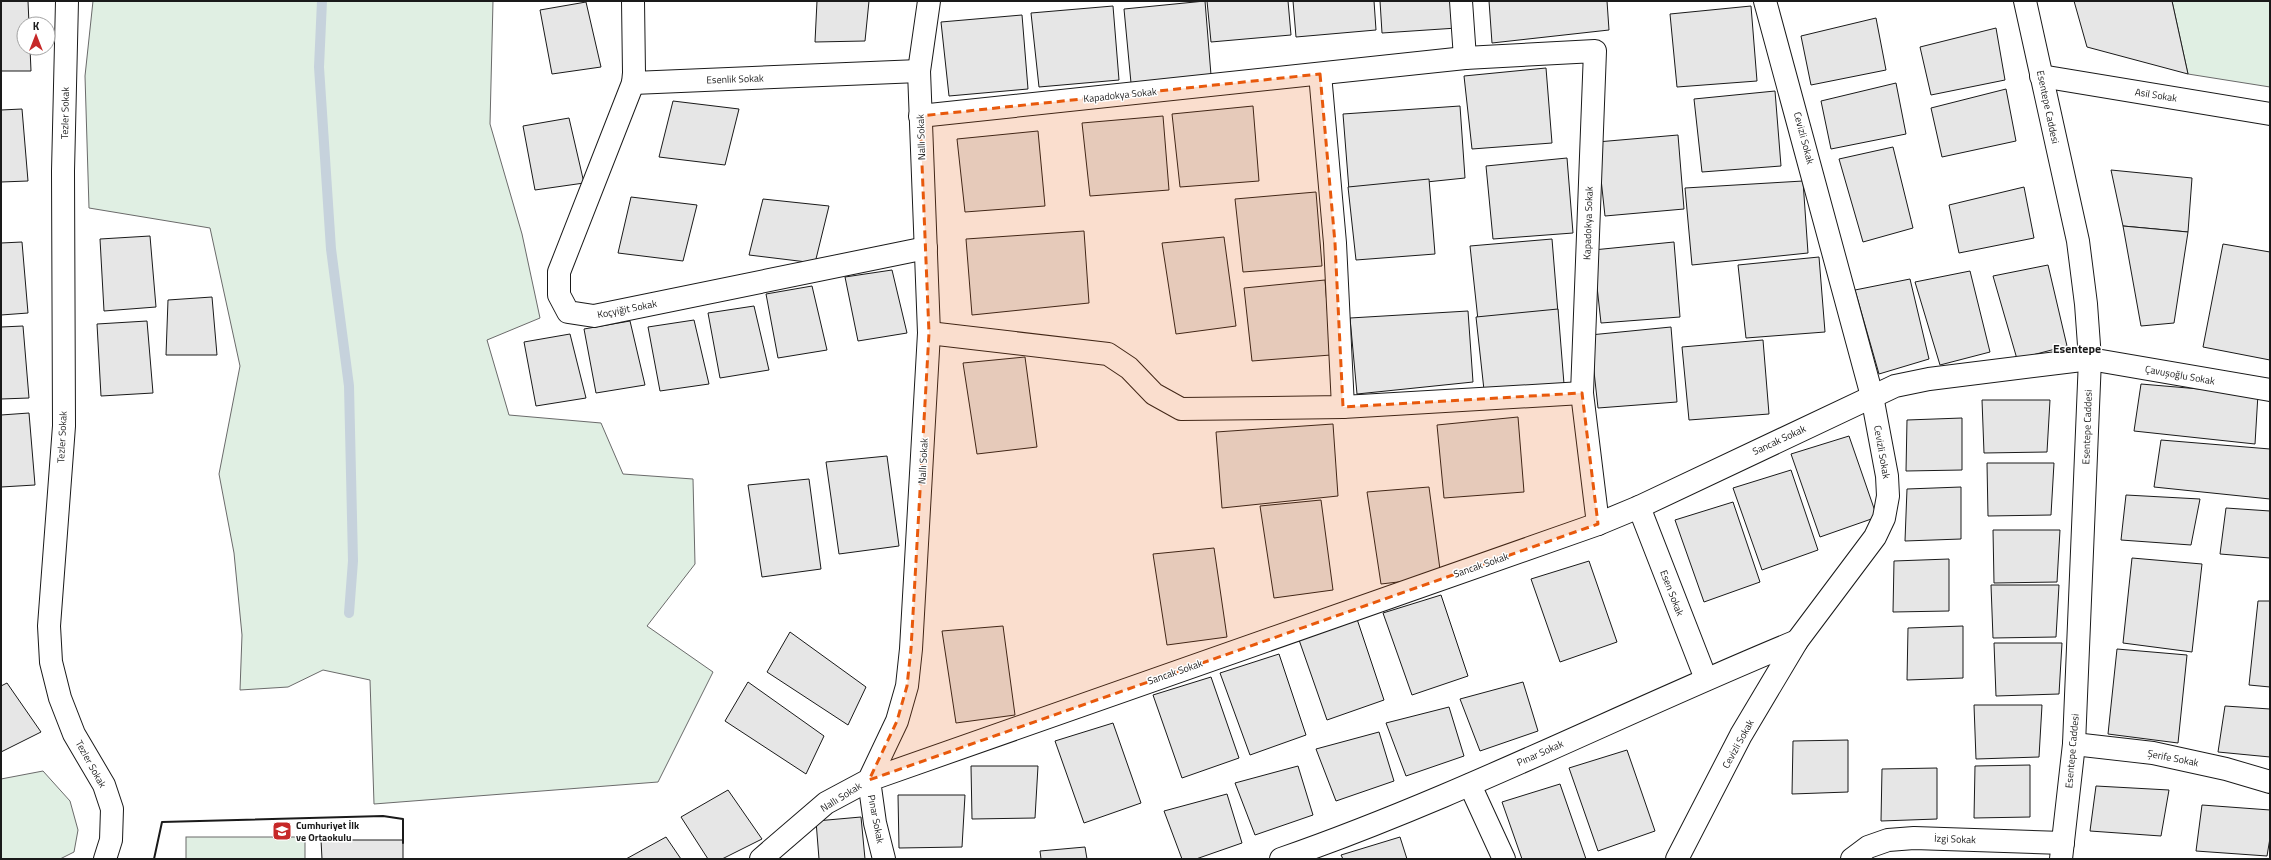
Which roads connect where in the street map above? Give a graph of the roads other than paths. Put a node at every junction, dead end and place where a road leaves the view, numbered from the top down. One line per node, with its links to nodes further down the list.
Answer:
1 (67, 1): 30 (street, Tezler Sokak)
2 (633, 1): 11 (street)
3 (928, 1): 8 (street, Nallı Sokak)
4 (1461, 1): 7 (street)
5 (1765, 1): 19 (street, Cevizli Sokak)
6 (2025, 1): 10 (street, Esentepe Caddesi)
7 (1465, 58): 9 (street, Kapadokya Sokak); 18 (street, Kapadokya Sokak)
8 (919, 71): 11 (street, Esenlik Sokak); 13 (street, Nallı Sokak)
9 (1320, 74): 13 (street, Kapadokya Sokak); 20 (street)
10 (2041, 76): 12 (street, Asil Sokak); 16 (street, Esentepe Caddesi)
11 (633, 83): 14 (street, Koçyiğit Sokak)
12 (2270, 114)
13 (920, 116): 14 (street, Nallı Sokak)
14 (926, 248): 15 (street, Nallı Sokak)
15 (929, 333): 20 (street); 26 (street, Nallı Sokak)
16 (2090, 359): 17 (street, Çavuşoğlu Sokak); 19 (street, Sancak Sokak); 25 (street, Esentepe Caddesi)
17 (2270, 390)
18 (1582, 393): 20 (street); 22 (street, Kapadokya Sokak)
19 (1872, 396): 21 (street, Sancak Sokak); 23 (street, Cevizli Sokak)
20 (1343, 407)
21 (1639, 507): 22 (street, Sancak Sokak); 24 (street, Esen Sokak)
22 (1598, 524): 26 (street, Sancak Sokak)
23 (1797, 641): 24 (street, Pınar Sokak); 35 (street, Cevizli Sokak)
24 (1706, 679): 28 (street, Pınar Sokak)
25 (2074, 744): 27 (street, Şerife Sokak); 29 (street, Esentepe Caddesi)
26 (869, 780): 31 (street, Nallı Sokak); 32 (street, Pınar Sokak)
27 (2270, 782)
28 (1470, 785): 33 (street, Pınar Sokak); 34 (street)
29 (2062, 851): 36 (street, İzgi Sokak)
30 (105, 859)
31 (761, 859)
32 (884, 859)
33 (1281, 859)
34 (1504, 859)
35 (1677, 859)
36 (1852, 859)

